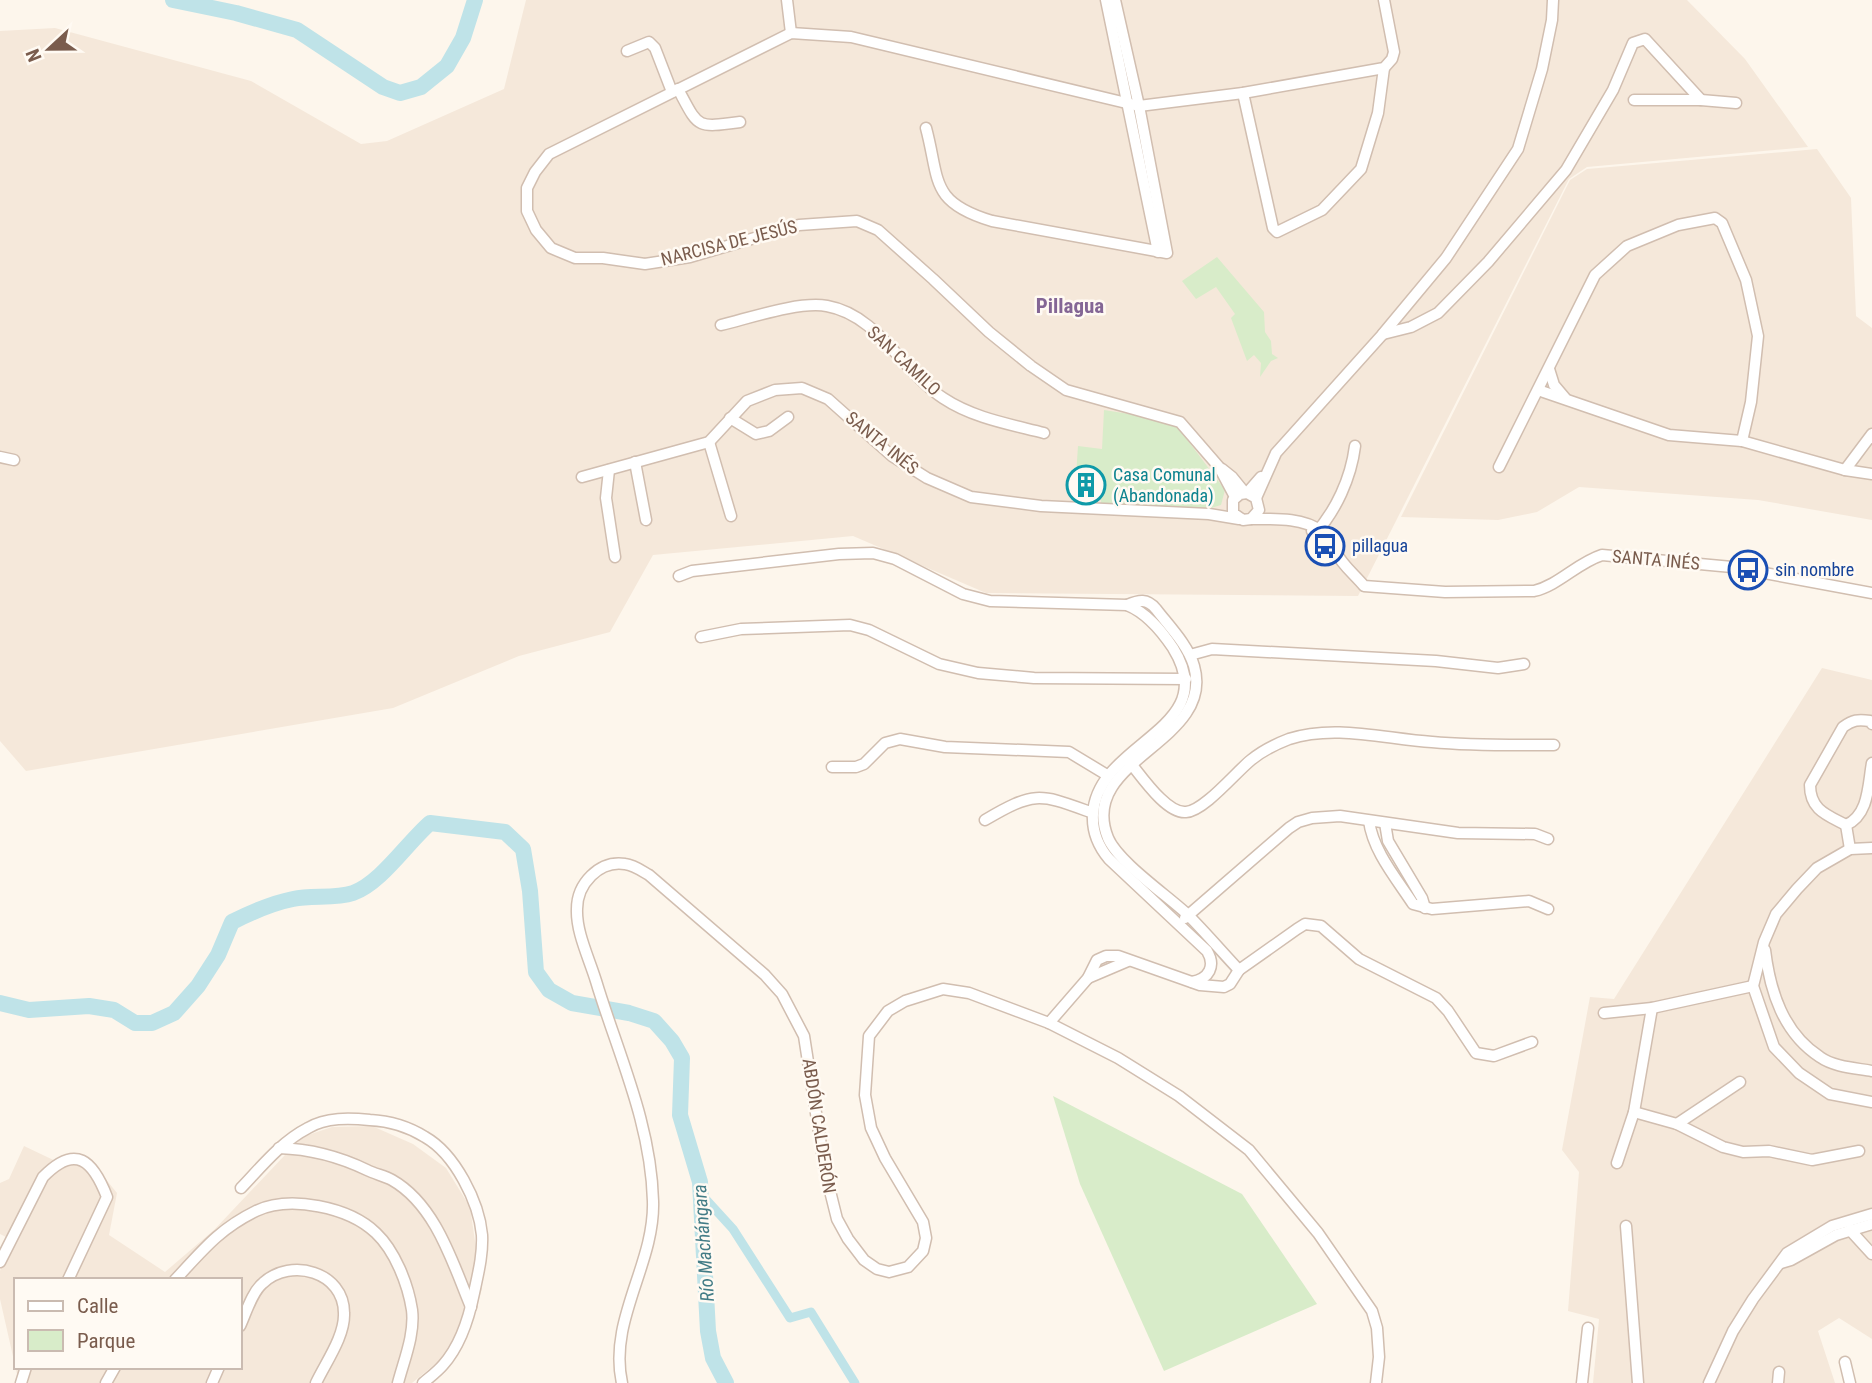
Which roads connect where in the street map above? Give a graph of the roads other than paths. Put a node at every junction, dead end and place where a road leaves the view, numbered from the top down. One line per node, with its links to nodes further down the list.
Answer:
1 (787, 0): 6 (street)
2 (1106, 0): 14 (street)
3 (1115, 0): 14 (street)
4 (1384, 0): 8 (street)
5 (1553, 0): 18 (street)
6 (790, 33): 9 (street, NARCISA DE JESÚS); 14 (street)
7 (627, 51): 9 (street)
8 (1384, 68): 10 (street); 10 (street)
9 (675, 91): 15 (street); 37 (street, NARCISA DE JESÚS)
10 (1243, 93): 14 (street)
11 (1634, 100): 12 (street)
12 (1701, 100): 13 (street); 18 (street)
13 (1736, 103)
14 (1134, 104): 16 (street)
15 (740, 122)
16 (926, 128)
17 (722, 325): 24 (street, SAN CAMILO)
18 (1382, 335): 37 (street)
19 (1549, 369): 20 (street); 21 (street); 27 (street)
20 (1538, 390): 21 (street); 32 (street)
21 (1567, 401): 27 (street)
22 (788, 417): 23 (street)
23 (730, 418): 26 (street, SANTA INÉS); 38 (street, SANTA INÉS)
24 (1044, 433)
25 (1872, 434): 34 (street)
26 (709, 442): 31 (street); 39 (street)
27 (1742, 442): 34 (street)
28 (1356, 446): 44 (street)
29 (0, 457): 30 (street)
30 (14, 460)
31 (635, 462): 33 (street); 43 (street)
32 (1499, 467)
33 (609, 470): 36 (street); 45 (street)
34 (1845, 470): 35 (street)
35 (1872, 474)
36 (582, 477)
37 (1246, 498): 38 (street); 40 (street); 41 (street); 42 (street)
38 (1209, 514): 40 (street, SANTA INÉS)
39 (731, 516)
40 (1239, 519): 41 (street, SANTA INÉS)
41 (1251, 519): 42 (street)
42 (1277, 519): 44 (street)
43 (646, 520)
44 (1314, 530): 47 (street, SANTA INÉS)
45 (615, 556)
46 (679, 576): 48 (street)
47 (1872, 593)
48 (1127, 605): 50 (street); 52 (street)
49 (701, 637): 52 (street)
50 (1190, 655): 51 (street); 55 (street)
51 (1524, 664)
52 (1186, 679): 55 (street)
53 (1872, 724): 63 (street)
54 (1555, 745): 55 (street)
55 (1129, 762): 58 (street); 69 (street)
56 (1872, 763): 63 (street)
57 (832, 767): 58 (street)
58 (1107, 775): 59 (street)
59 (1093, 813): 60 (street); 70 (street)
60 (985, 820)
61 (1369, 821): 62 (street); 67 (street); 69 (street)
62 (1385, 823): 64 (street); 67 (street)
63 (1846, 825): 66 (street)
64 (1548, 839)
65 (1872, 848): 66 (street)
66 (1850, 849): 71 (street)
67 (1425, 908): 68 (street)
68 (1548, 909)
69 (1188, 915): 70 (street); 72 (street)
70 (1179, 922): 73 (street)
71 (1764, 942): 74 (street); 79 (street)
72 (1239, 970): 73 (street); 78 (street)
73 (1192, 982): 77 (street)
74 (1753, 986): 75 (street); 81 (street)
75 (1652, 1008): 76 (street); 82 (street)
76 (1604, 1013)
77 (1049, 1023): 105 (street, ABDÓN CALDERÓN); 106 (street, ABDÓN CALDERÓN)
78 (1532, 1042)
79 (1872, 1071)
80 (1740, 1082): 83 (street)
81 (1872, 1102)
82 (1633, 1112): 83 (street); 86 (street)
83 (1677, 1124): 85 (street)
84 (279, 1148): 87 (street); 97 (street); 97 (street)
85 (1859, 1151)
86 (1617, 1163)
87 (241, 1188)
88 (1872, 1214): 94 (street)
89 (1872, 1224): 91 (street)
90 (1626, 1226): 108 (street)
91 (1850, 1230): 92 (street); 94 (street)
92 (1872, 1254)
93 (0, 1262): 95 (street)
94 (1781, 1263): 109 (street)
95 (69, 1278)
96 (177, 1278): 103 (street)
97 (471, 1307): 104 (street)
98 (242, 1322): 102 (street)
99 (1588, 1328): 107 (street)
100 (1844, 1362): 111 (street)
101 (1779, 1372): 110 (street)
102 (316, 1383)
103 (398, 1383)
104 (423, 1383)
105 (622, 1383)
106 (1376, 1383)
107 (1582, 1383)
108 (1638, 1383)
109 (1709, 1383)
110 (1779, 1383)
111 (1850, 1383)

